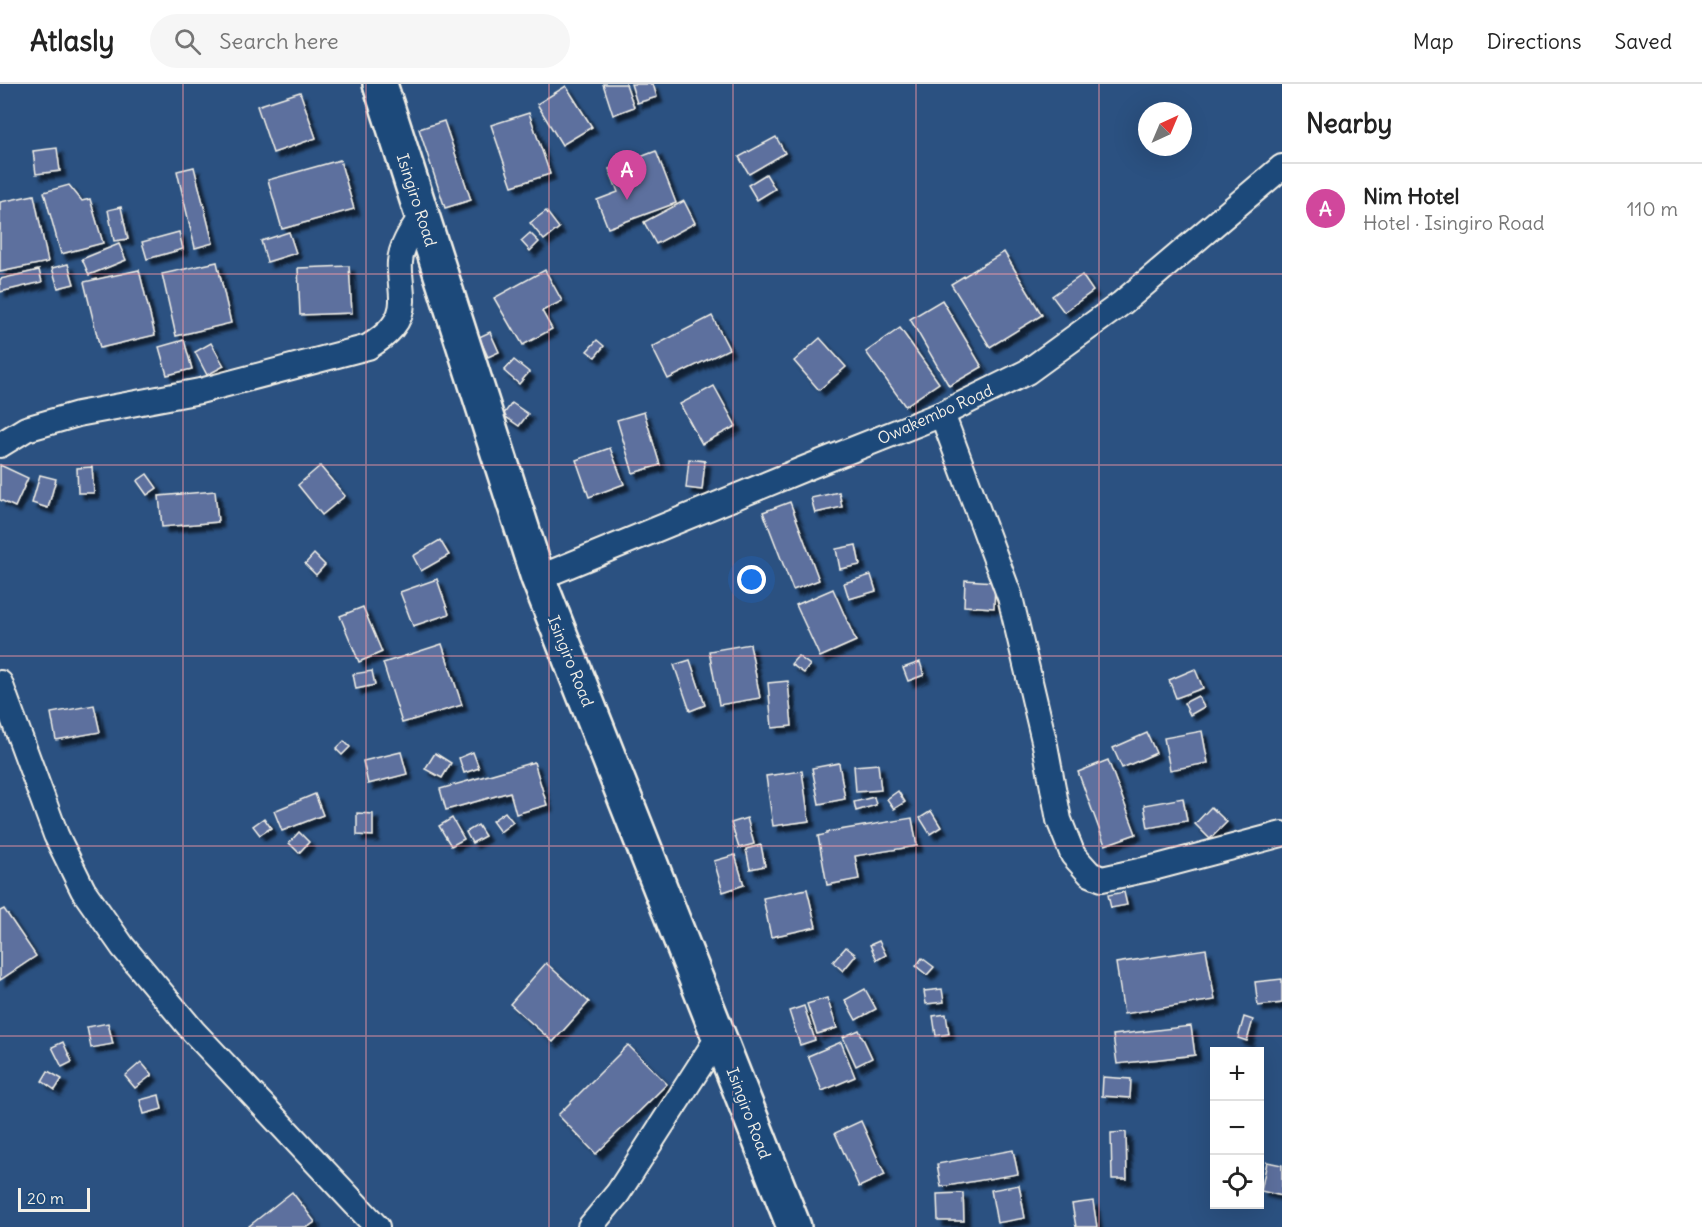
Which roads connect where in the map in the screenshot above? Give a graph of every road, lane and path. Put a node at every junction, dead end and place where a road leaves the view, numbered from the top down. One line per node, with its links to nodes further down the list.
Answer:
1 (380, 84): 3 (main road, Isingiro Road)
2 (1282, 167): 4 (street, Owakembo Road)
3 (422, 215): 5 (street); 6 (main road, Isingiro Road)
4 (942, 414): 6 (street, Owakembo Road); 8 (street)
5 (0, 445)
6 (538, 578): 9 (main road, Isingiro Road)
7 (0, 683): 10 (street)
8 (1282, 834)
9 (719, 1036): 11 (street); 12 (main road, Isingiro Road)
10 (377, 1227)
11 (590, 1227)
12 (794, 1227)

